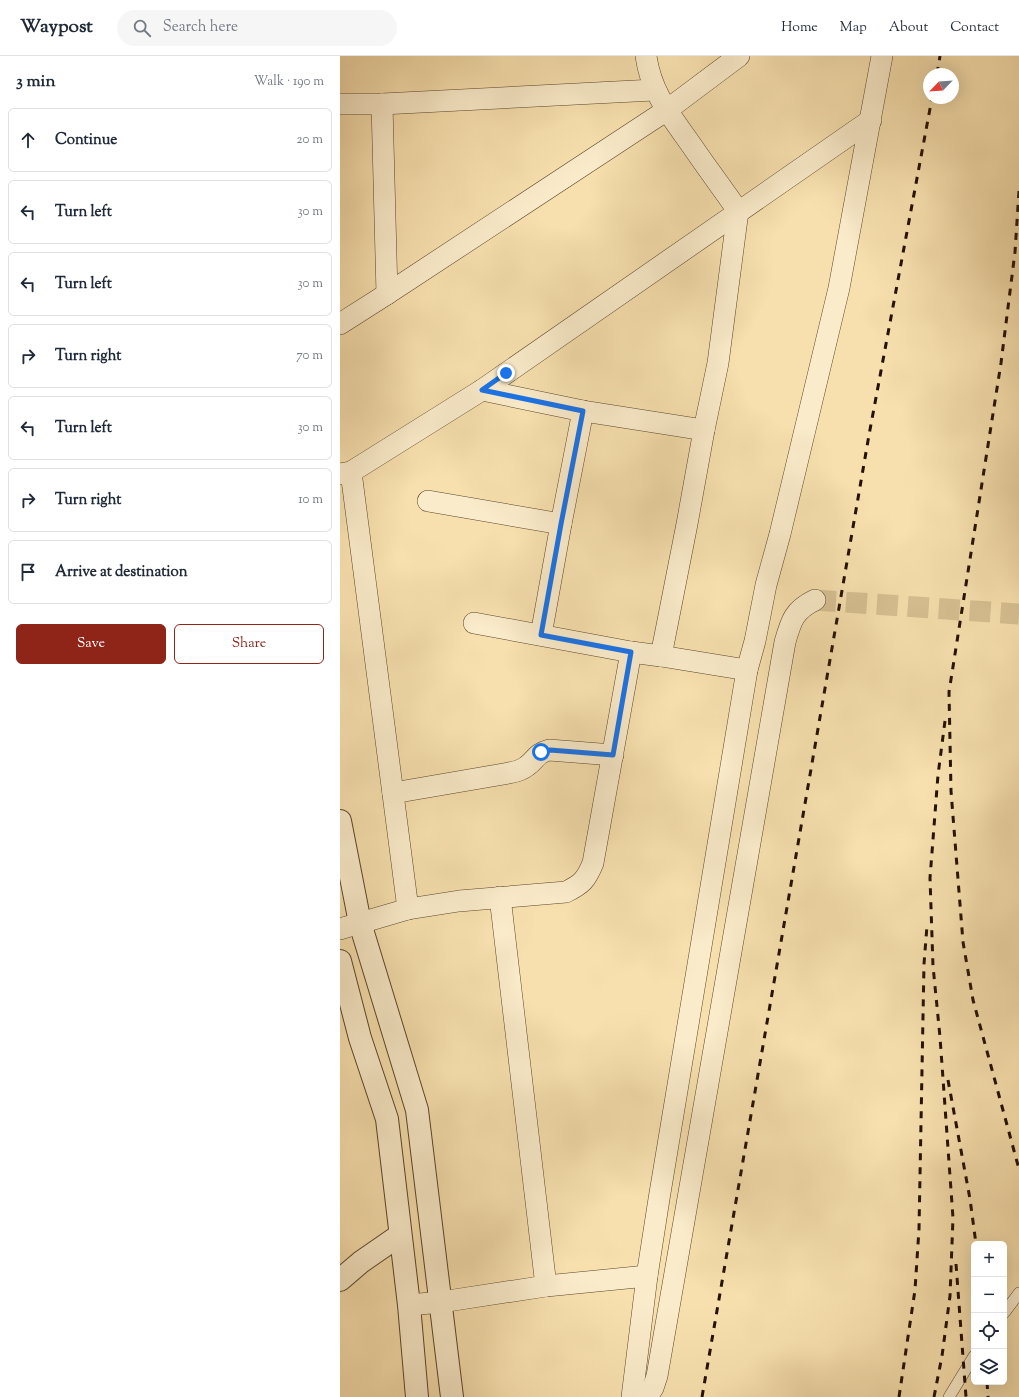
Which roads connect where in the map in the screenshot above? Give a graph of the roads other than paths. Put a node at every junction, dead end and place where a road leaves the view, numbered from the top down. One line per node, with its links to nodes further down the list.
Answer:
1 (646, 56): 4 (street)
2 (740, 56): 7 (street)
3 (882, 56): 8 (street)
4 (654, 90): 6 (street); 7 (street)
5 (340, 104): 6 (street)
6 (382, 104): 10 (street)
7 (667, 110): 9 (street); 10 (street)
8 (871, 120): 9 (street); 23 (street)
9 (738, 211): 12 (street); 14 (street)
10 (387, 294): 11 (street)
11 (340, 324)
12 (482, 390): 13 (street); 15 (street)
13 (583, 411): 14 (street); 17 (street)
14 (704, 430): 22 (street)
15 (346, 473): 25 (street)
16 (428, 501): 17 (street)
17 (561, 524): 20 (street)
18 (815, 600): 43 (street)
19 (474, 623): 20 (street)
20 (541, 635): 21 (street)
21 (631, 652): 22 (street); 24 (street)
22 (661, 656): 23 (street)
23 (748, 670): 32 (street)
24 (613, 755): 25 (street); 27 (street)
25 (393, 793): 28 (street)
26 (340, 821): 29 (street)
27 (500, 897): 28 (street); 34 (street)
28 (408, 909): 29 (street)
29 (350, 926): 36 (street)
30 (340, 961): 31 (street)
31 (400, 1235): 33 (street); 37 (street)
32 (647, 1276): 34 (street); 42 (street)
33 (340, 1280)
34 (546, 1286): 36 (street)
35 (1019, 1293): 38 (lane)
36 (441, 1302): 37 (street); 41 (street)
37 (409, 1305): 40 (street)
38 (1007, 1309)
39 (971, 1361): 44 (lane)
40 (417, 1397)
41 (452, 1397)
42 (632, 1397)
43 (647, 1397)
44 (948, 1397)

